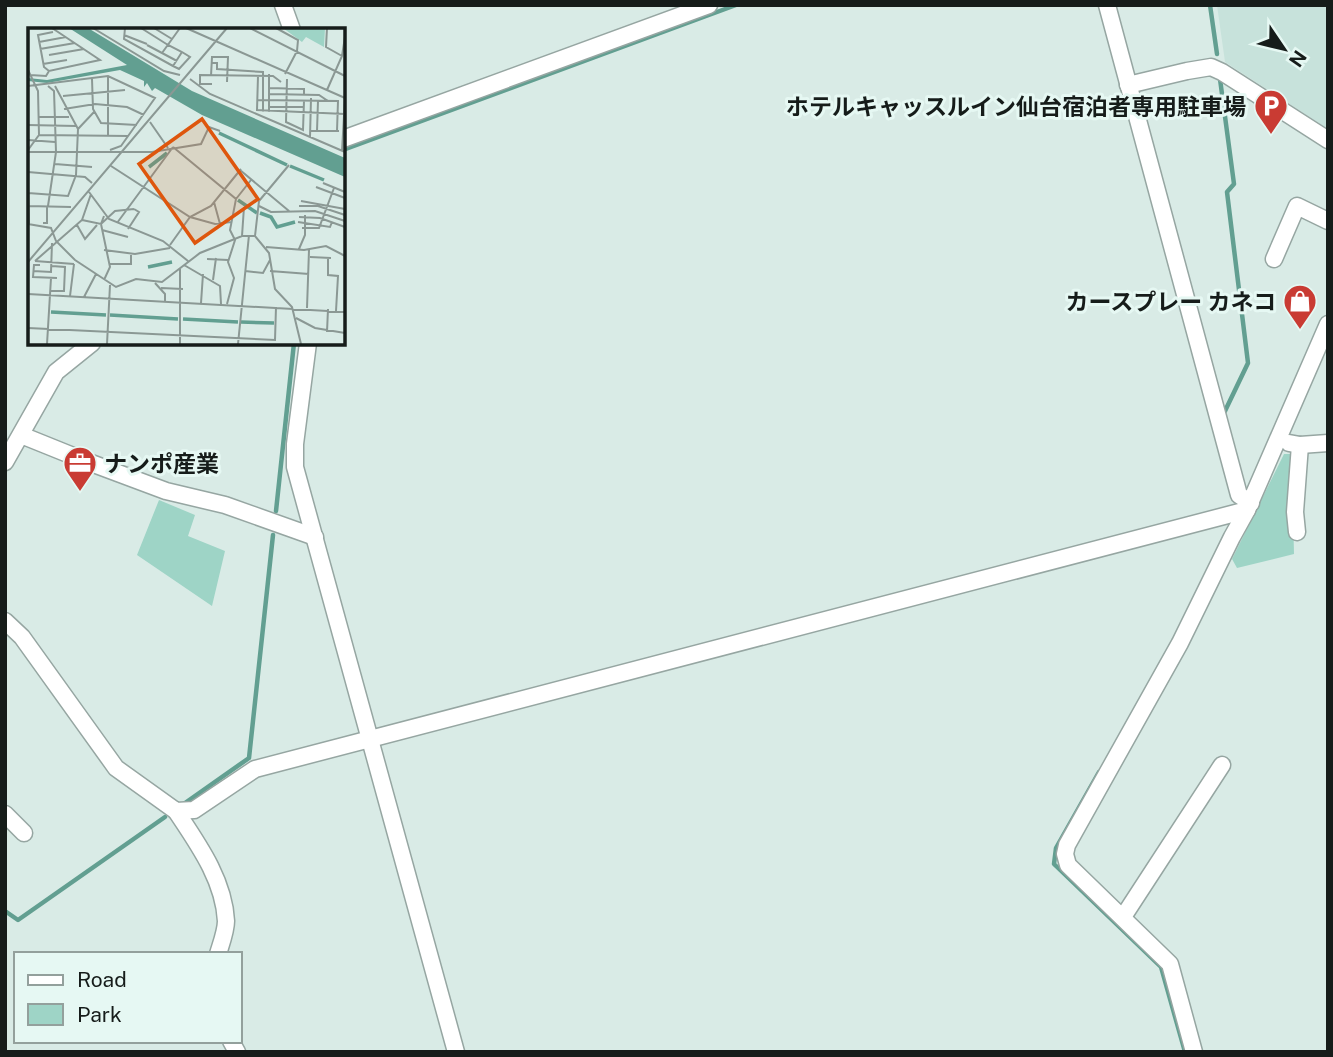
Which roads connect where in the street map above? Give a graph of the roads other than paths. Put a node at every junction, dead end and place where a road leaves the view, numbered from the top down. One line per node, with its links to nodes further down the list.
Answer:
1 (284, 5): 4 (street)
2 (709, 5): 6 (street)
3 (1107, 5): 5 (street)
4 (291, 28)
5 (1128, 85): 7 (street); 18 (street)
6 (345, 138)
7 (1328, 140)
8 (1328, 221): 9 (street)
9 (1274, 259)
10 (1328, 324): 14 (street)
11 (90, 345): 13 (street)
12 (308, 345): 20 (street)
13 (21, 435): 17 (street); 20 (street)
14 (1276, 442): 16 (street); 18 (street)
15 (1328, 443): 16 (street)
16 (1300, 444): 19 (street)
17 (5, 462)
18 (1249, 507): 22 (street); 27 (street)
19 (1297, 532)
20 (315, 537): 22 (street)
21 (5, 621): 24 (street)
22 (371, 739): 24 (street); 29 (street)
23 (1222, 765): 27 (street)
24 (176, 811): 28 (street)
25 (5, 814): 26 (street)
26 (24, 833)
27 (1123, 918): 30 (street)
28 (219, 952)
29 (456, 1052)
30 (1194, 1052)

